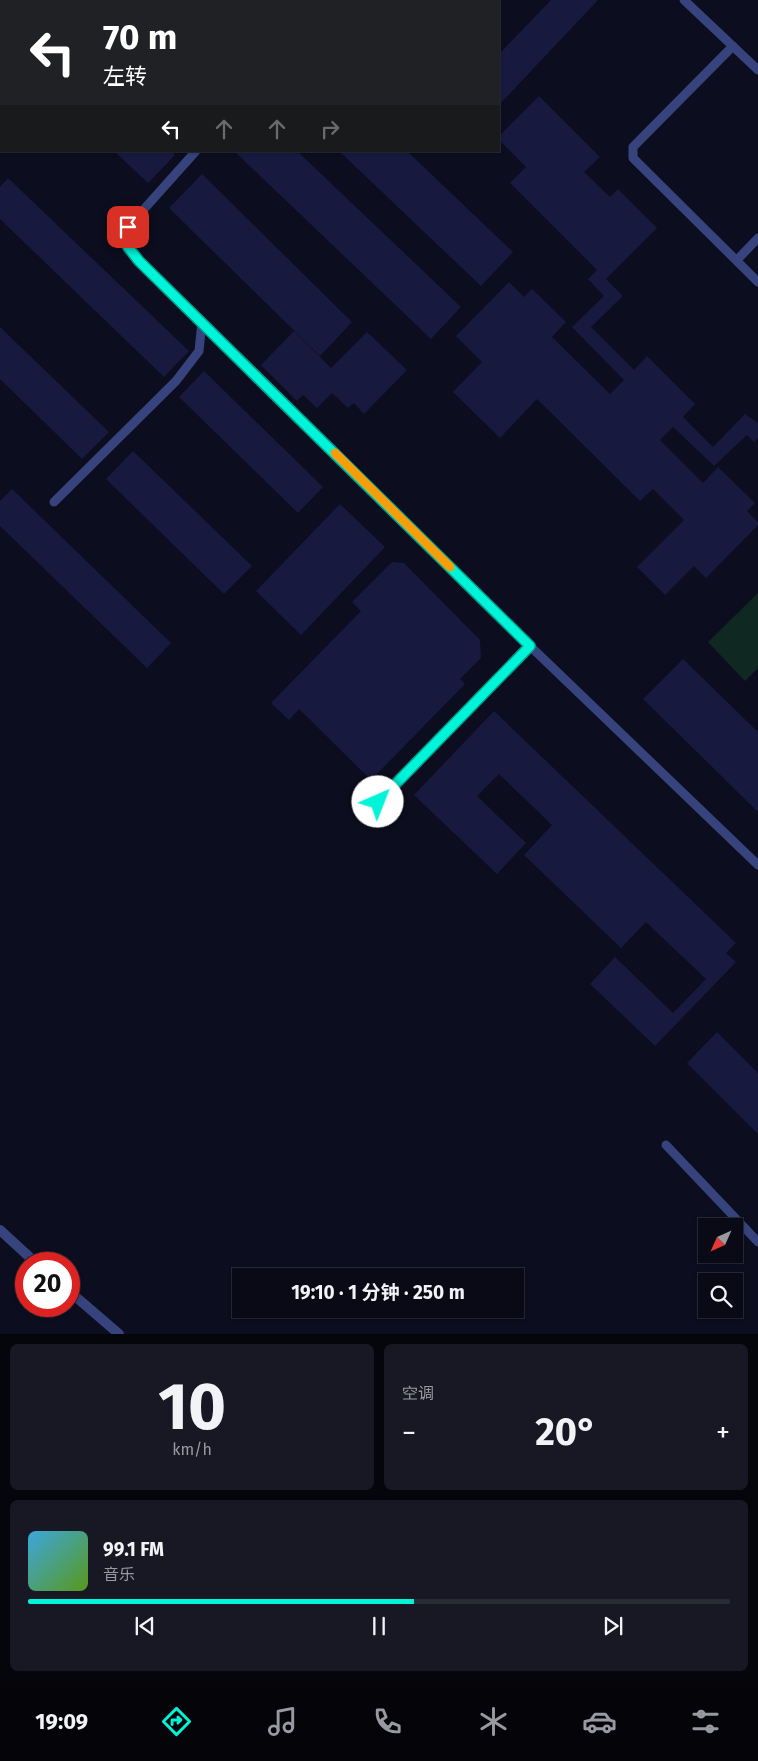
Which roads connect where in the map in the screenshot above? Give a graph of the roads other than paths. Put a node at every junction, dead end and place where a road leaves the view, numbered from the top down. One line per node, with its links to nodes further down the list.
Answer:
1 (684, 0): 2 (lane)
2 (732, 46): 3 (lane); 6 (lane)
3 (758, 70)
4 (195, 152): 8 (lane)
5 (758, 238): 6 (lane)
6 (737, 260): 7 (lane)
7 (758, 282)
8 (202, 321): 9 (lane); 10 (lane)
9 (54, 502)
10 (530, 646): 11 (lane); 12 (lane)
11 (378, 802)
12 (758, 865)
13 (666, 1146): 15 (lane)
14 (0, 1230): 16 (street)
15 (758, 1242)
16 (24, 1252)
17 (80, 1300): 18 (street)
18 (119, 1334)

